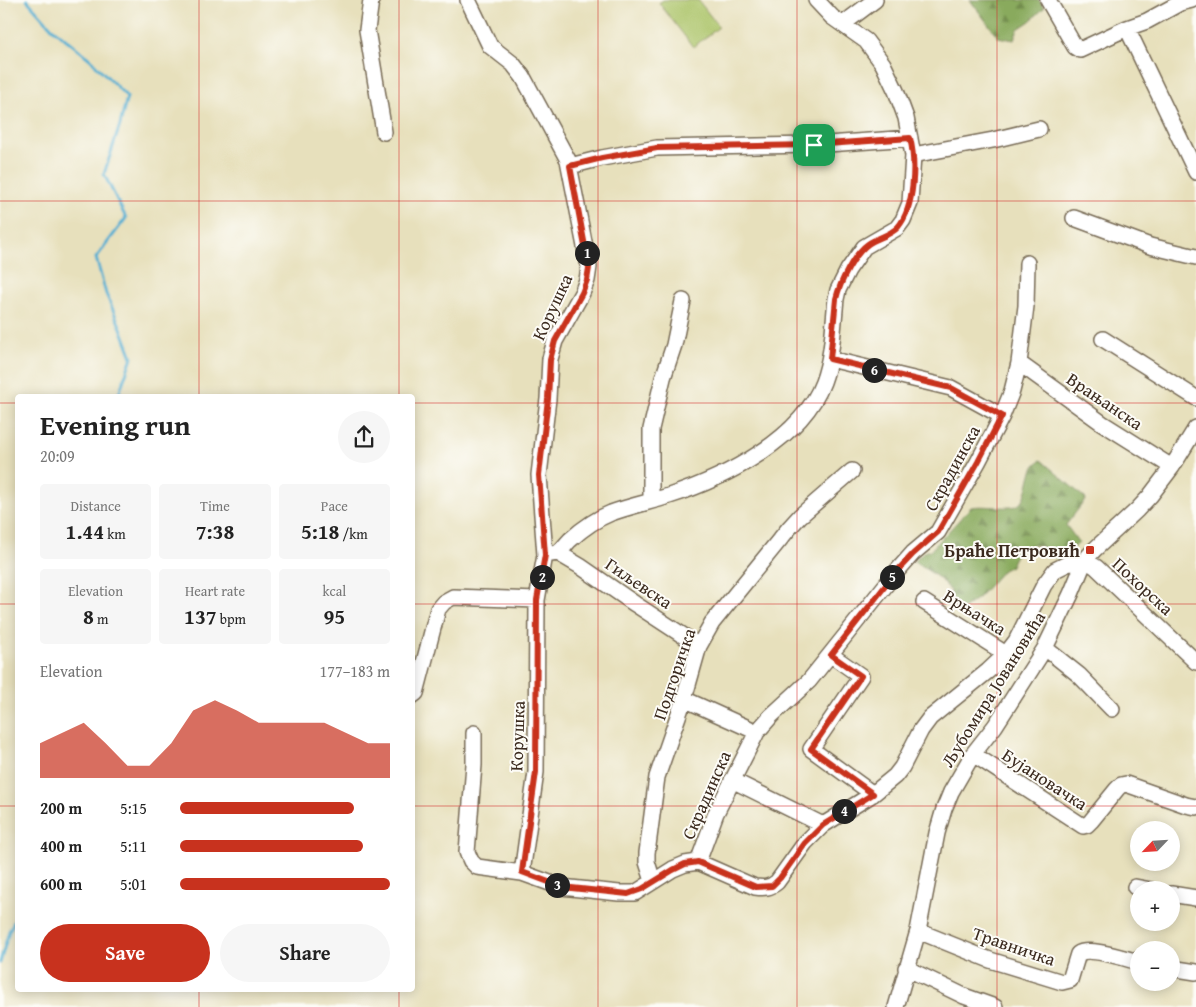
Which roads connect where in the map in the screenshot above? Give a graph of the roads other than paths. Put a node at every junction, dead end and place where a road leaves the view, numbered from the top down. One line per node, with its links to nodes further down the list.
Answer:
1 (371, 0): 11 (street)
2 (468, 0): 14 (street, Корушка)
3 (816, 0): 8 (street)
4 (875, 0): 8 (street)
5 (1048, 0): 9 (street)
6 (1186, 1): 7 (street); 9 (street)
7 (1196, 3)
8 (844, 24): 12 (street)
9 (1127, 28): 15 (street)
10 (1039, 129): 13 (street)
11 (384, 132)
12 (910, 138): 13 (street); 14 (street)
13 (913, 155): 21 (street)
14 (570, 166): 29 (street, Корушка)
15 (1196, 172)
16 (1074, 218): 17 (street)
17 (1196, 257)
18 (1027, 263): 22 (street, Скрадинска)
19 (682, 301): 28 (street)
20 (1103, 339): 23 (street)
21 (830, 359): 24 (street); 28 (street)
22 (1019, 363): 24 (street, Скрадинска); 26 (street, Врањанска)
23 (1196, 398)
24 (1002, 416): 36 (street, Скрадинска)
25 (1196, 428): 26 (street, Љубомира Јовановића)
26 (1172, 467): 30 (street, Љубомира Јовановића)
27 (852, 470): 33 (street, Подгоричка)
28 (651, 501): 29 (street)
29 (552, 554): 31 (street, Корушка); 33 (street, Гиљевска)
30 (1085, 560): 34 (street, Љубомира Јовановића); 35 (street); 37 (street, Похорска)
31 (537, 600): 38 (street); 49 (street, Корушка)
32 (924, 602): 35 (street, Врњачка)
33 (699, 646): 39 (street, Подгоричка)
34 (1045, 648): 40 (street); 43 (street, Љубомира Јовановића)
35 (1006, 654): 45 (street)
36 (831, 655): 41 (street, Скрадинска); 45 (street)
37 (1196, 662)
38 (415, 694)
39 (684, 699): 41 (street); 50 (street, Подгоричка)
40 (1112, 709)
41 (757, 732): 44 (street, Скрадинска)
42 (474, 733): 49 (street)
43 (973, 754): 46 (street, Бујановачка); 53 (street, Љубомира Јовановића)
44 (732, 780): 47 (street); 48 (street, Скрадинска)
45 (873, 794): 47 (street)
46 (1196, 807)
47 (823, 825): 48 (street)
48 (698, 862): 50 (street)
49 (522, 872): 50 (street)
50 (653, 881)
51 (1180, 895): 52 (street)
52 (1196, 898)
53 (918, 931): 54 (street, Травничка); 55 (street, Љубомира Јовановића)
54 (1130, 960)
55 (906, 968): 58 (street, Љубомира Јовановића); 59 (street)
56 (1180, 969): 57 (street)
57 (1196, 972)
58 (896, 1007)
59 (995, 1007)

